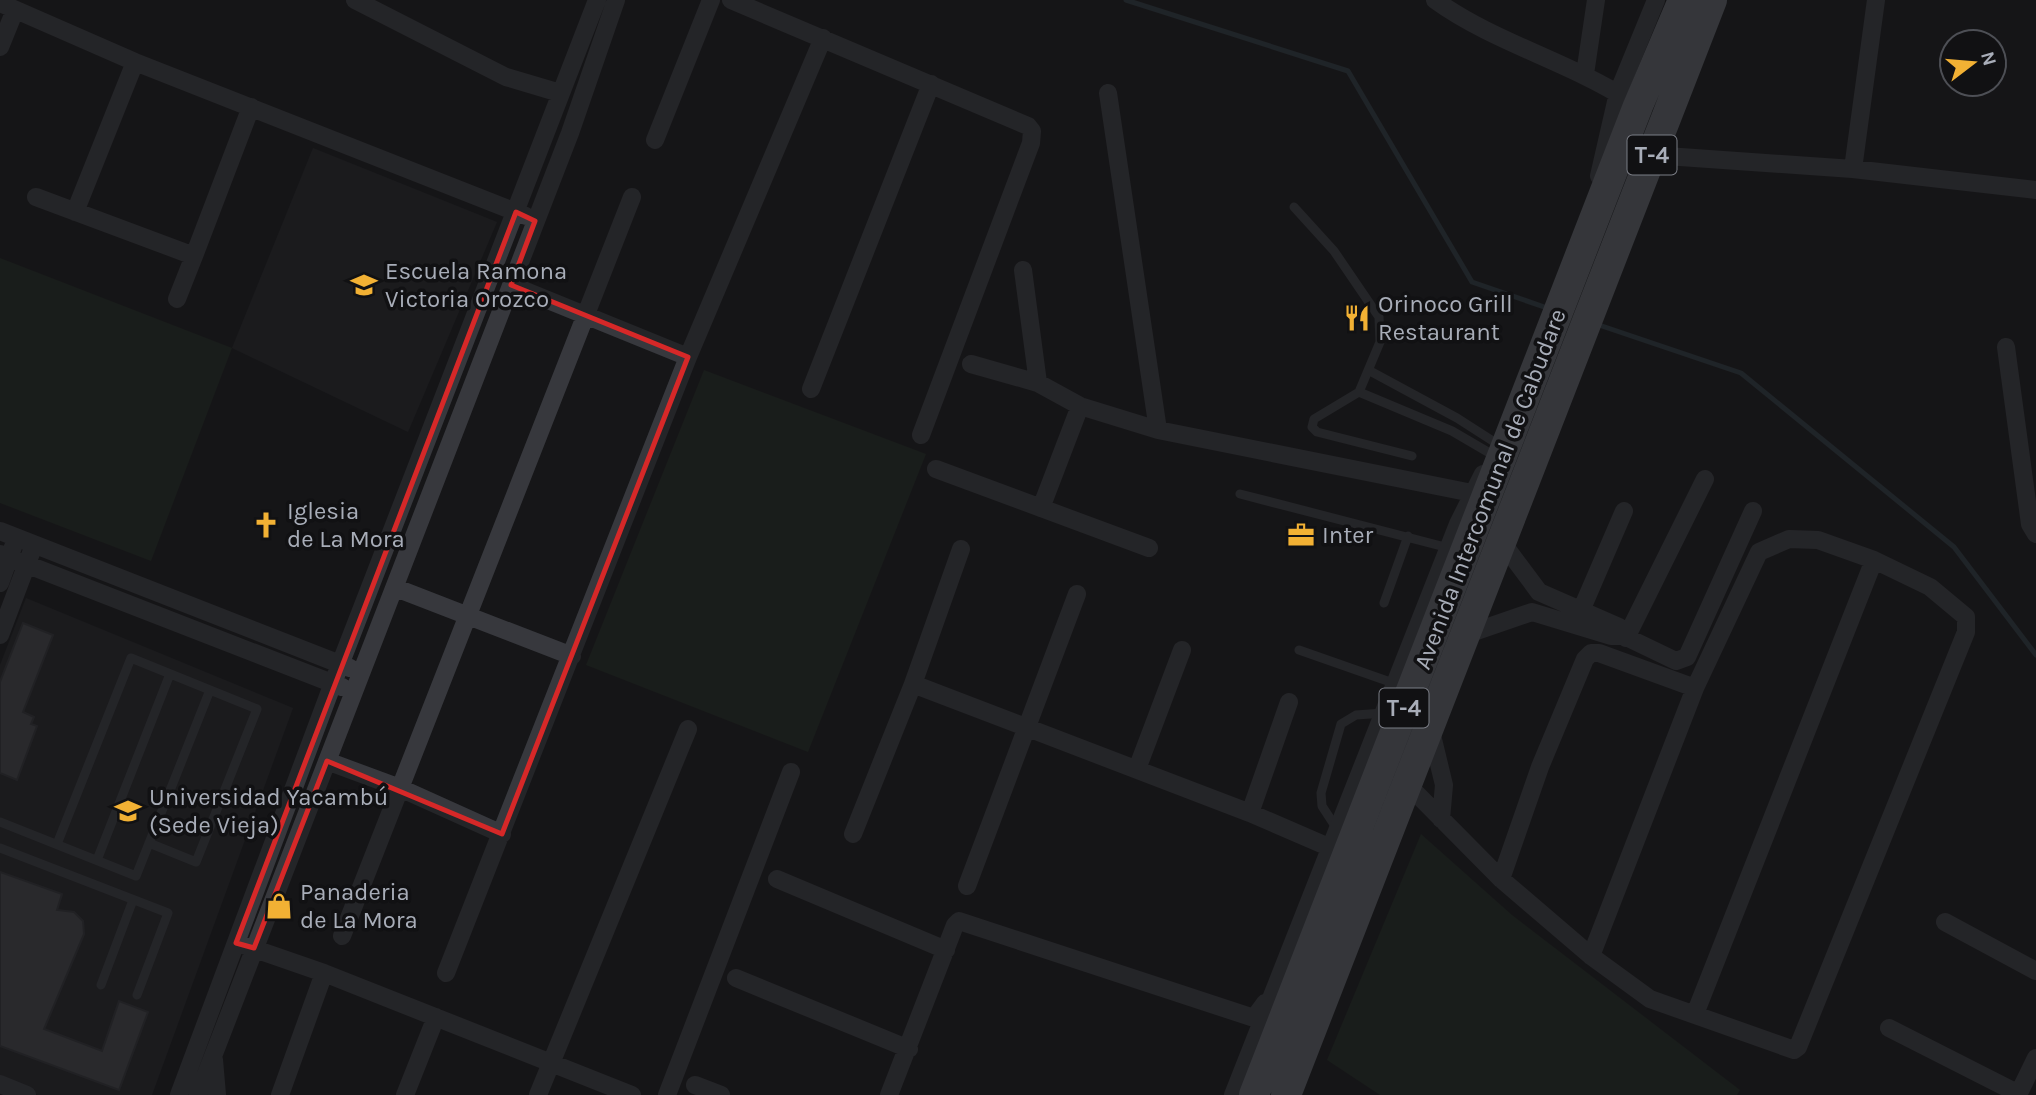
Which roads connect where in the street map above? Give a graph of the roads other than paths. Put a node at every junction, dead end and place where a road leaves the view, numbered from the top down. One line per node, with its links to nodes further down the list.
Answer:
1 (355, 0): 18 (street)
2 (597, 0): 18 (street)
3 (616, 0): 31 (street)
4 (711, 0): 22 (street)
5 (731, 0): 13 (street)
6 (1435, 0): 16 (street)
7 (1596, 0): 16 (street)
8 (1656, 0): 20 (street)
9 (1683, 0): 20 (highway, Avenida Intercomunal de Cabudare / T-4)
10 (1712, 0): 23 (highway, Avenida Intercomunal de Cabudare / T-4)
11 (1875, 0): 24 (street)
12 (7, 7): 14 (street); 15 (street)
13 (823, 38): 17 (street); 39 (street)
14 (0, 47)
15 (135, 62): 21 (street); 29 (street)
16 (1585, 75): 20 (street)
17 (931, 84): 43 (street); 48 (street)
18 (560, 93): 30 (street)
19 (1108, 93): 47 (street)
20 (1628, 100): 37 (highway, Avenida Intercomunal de Cabudare / T-4)
21 (251, 107): 30 (street); 32 (street)
22 (654, 140)
23 (1651, 155): 24 (street); 37 (highway, Avenida Intercomunal de Cabudare / T-4)
24 (1853, 169): 25 (street)
25 (2036, 190)
26 (36, 197): 29 (street)
27 (632, 197): 36 (street)
28 (1294, 207): 41 (lane)
29 (75, 212): 32 (street)
30 (516, 212): 31 (street); 84 (street)
31 (535, 220): 34 (street)
32 (194, 256): 35 (street)
33 (1023, 270): 42 (street)
34 (511, 285): 36 (street); 71 (street)
35 (177, 299)
36 (587, 316): 39 (street); 76 (street)
37 (1573, 317): 45 (highway, Avenida Intercomunal de Cabudare / T-4); 62 (highway, Avenida Intercomunal de Cabudare / T-4)
38 (2006, 348): 59 (street)
39 (688, 357): 83 (street)
40 (971, 364): 42 (street)
41 (1370, 371): 44 (lane); 49 (lane)
42 (1038, 383): 46 (street)
43 (811, 389)
44 (1359, 392): 49 (lane); 50 (lane)
45 (1525, 397): 49 (street); 103 (highway, Avenida Intercomunal de Cabudare / T-4)
46 (1080, 406): 47 (street); 55 (street)
47 (1158, 430): 54 (street)
48 (921, 435)
49 (1496, 450): 54 (street)
50 (1412, 457)
51 (936, 469): 55 (street)
52 (1705, 479): 80 (street)
53 (1240, 494): 60 (lane)
54 (1472, 494): 65 (street)
55 (1041, 508): 64 (street)
56 (1624, 511): 77 (street)
57 (1753, 511): 80 (street)
58 (0, 531): 61 (street)
59 (2036, 534)
60 (1408, 536): 65 (lane); 74 (lane)
61 (17, 538): 63 (street); 67 (street)
62 (1501, 541): 72 (street); 79 (highway, Avenida Intercomunal de Cabudare / T-4)
63 (35, 545): 69 (street); 84 (street)
64 (1149, 548)
65 (1449, 548): 89 (street)
66 (961, 549): 88 (street)
67 (5, 556): 69 (street); 70 (street)
68 (1874, 561): 90 (street); 130 (street); 130 (street)
69 (27, 564): 78 (street); 87 (street)
70 (0, 583)
71 (396, 588): 76 (street); 85 (street)
72 (1539, 592): 75 (street); 77 (street)
73 (1077, 594): 96 (street)
74 (1384, 603)
75 (1532, 612): 77 (street); 79 (street)
76 (469, 617): 83 (street); 102 (street)
77 (1578, 617): 80 (street)
78 (0, 635)
79 (1465, 635): 95 (highway, Avenida Intercomunal de Cabudare / T-4)
80 (1625, 637)
81 (1182, 650): 99 (street)
82 (1299, 650): 89 (lane)
83 (572, 656): 107 (street)
84 (340, 664): 85 (street); 87 (street)
85 (360, 672): 92 (street)
86 (170, 674): 91 (lane); 111 (lane); 113 (lane)
87 (333, 683): 92 (street); 120 (street)
88 (913, 684): 96 (street); 108 (street)
89 (1396, 684): 94 (street)
90 (1695, 688): 115 (street); 123 (street)
91 (210, 690): 110 (lane); 110 (lane)
92 (354, 692): 98 (street)
93 (1289, 702): 104 (street)
94 (1384, 713): 109 (street); 109 (lane)
95 (1430, 725): 101 (highway, Avenida Intercomunal de Cabudare / T-4); 105 (street)
96 (1024, 728): 99 (street); 116 (street)
97 (688, 729): 136 (street)
98 (327, 761): 102 (street); 121 (street)
99 (1137, 769): 104 (street)
100 (791, 772): 147 (street)
101 (1407, 784): 105 (street); 152 (highway, Avenida Intercomunal de Cabudare / T-4)
102 (400, 788): 107 (street); 119 (street)
103 (1366, 806): 109 (highway); 151 (highway, Avenida Intercomunal de Cabudare / T-4)
104 (1250, 813): 109 (street)
105 (1441, 819): 115 (street)
106 (0, 822): 111 (lane)
107 (502, 834): 126 (street)
108 (853, 834)
109 (1331, 840): 122 (street); 150 (street)
110 (149, 843): 113 (lane)
111 (58, 844): 113 (lane)
112 (0, 848): 117 (lane)
113 (97, 860)
114 (777, 879): 122 (street)
115 (1501, 879): 123 (street)
116 (967, 886)
117 (133, 900): 128 (lane); 129 (lane)
118 (1945, 922): 124 (street)
119 (342, 936)
120 (236, 943): 121 (street); 140 (street)
121 (254, 948): 125 (street); 134 (street)
122 (946, 950): 133 (street)
123 (1591, 956): 130 (street)
124 (2036, 971)
125 (324, 973): 131 (street); 143 (street)
126 (446, 973)
127 (736, 978): 133 (street)
128 (101, 985)
129 (137, 995)
130 (1695, 1014)
131 (436, 1017): 136 (street); 144 (street)
132 (1889, 1028): 153 (street)
133 (909, 1049): 149 (street)
134 (213, 1057): 141 (street); 142 (street)
135 (2036, 1058): 153 (street)
136 (551, 1061): 145 (street); 146 (street)
137 (0, 1084): 139 (street)
138 (695, 1085): 148 (street)
139 (27, 1095)
140 (179, 1095)
141 (198, 1095)
142 (217, 1095)
143 (280, 1095)
144 (405, 1095)
145 (538, 1095)
146 (632, 1095)
147 (667, 1095)
148 (721, 1095)
149 (890, 1095)
150 (1233, 1095)
151 (1254, 1095)
152 (1286, 1095)
153 (2018, 1095)

